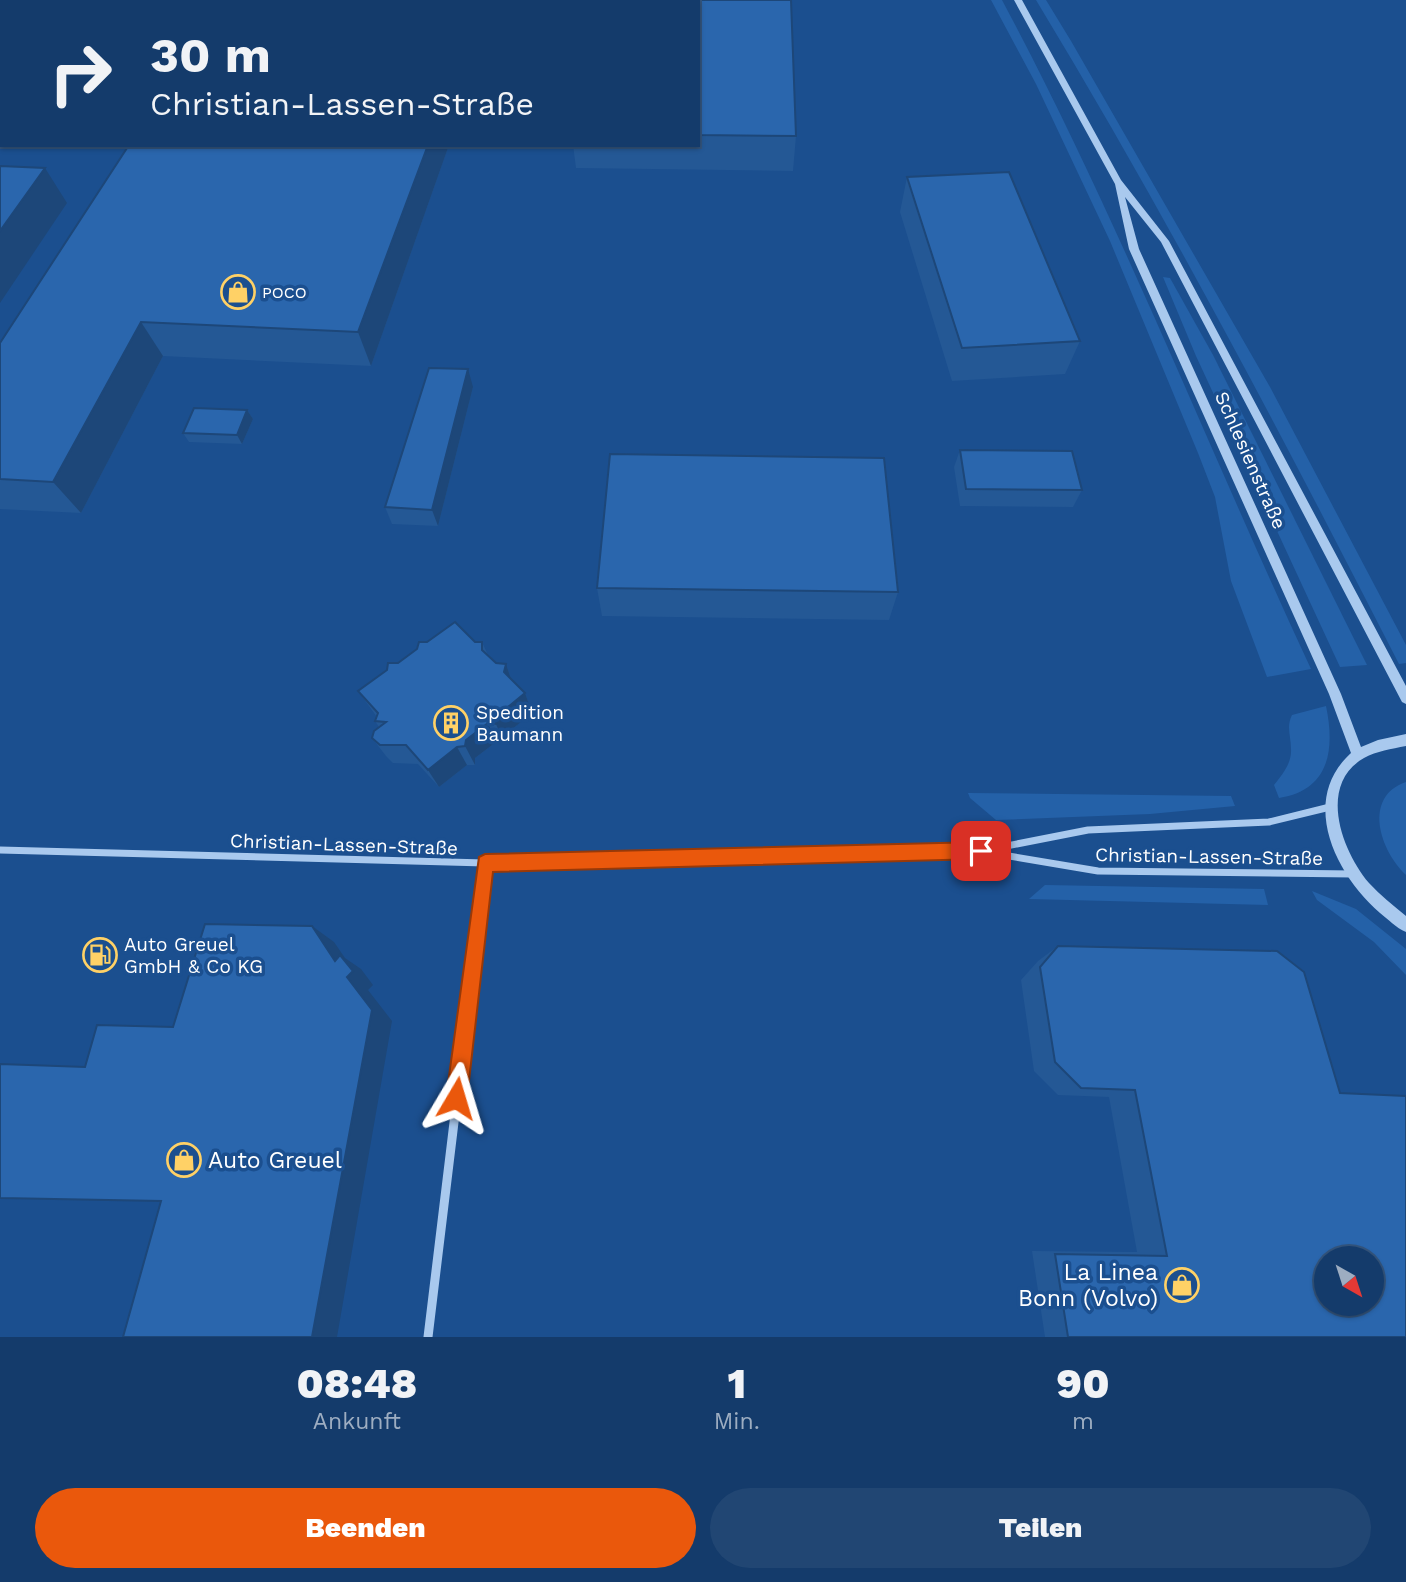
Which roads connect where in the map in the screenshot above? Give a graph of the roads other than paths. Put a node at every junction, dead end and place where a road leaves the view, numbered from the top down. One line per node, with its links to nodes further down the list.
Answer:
1 (1018, 0): 2 (street, Schlesienstraße)
2 (1117, 181): 3 (street, Schlesienstraße); 5 (street, Schlesienstraße)
3 (1406, 698)
4 (1406, 740): 5 (street)
5 (1357, 753): 6 (street)
6 (1330, 807): 8 (street, Christian-Lassen-Straße); 10 (street)
7 (0, 850): 9 (street, Christian-Lassen-Straße)
8 (981, 851): 9 (street, Christian-Lassen-Straße); 10 (street, Christian-Lassen-Straße)
9 (485, 863): 12 (street)
10 (1354, 874): 11 (street)
11 (1406, 925)
12 (428, 1337)

